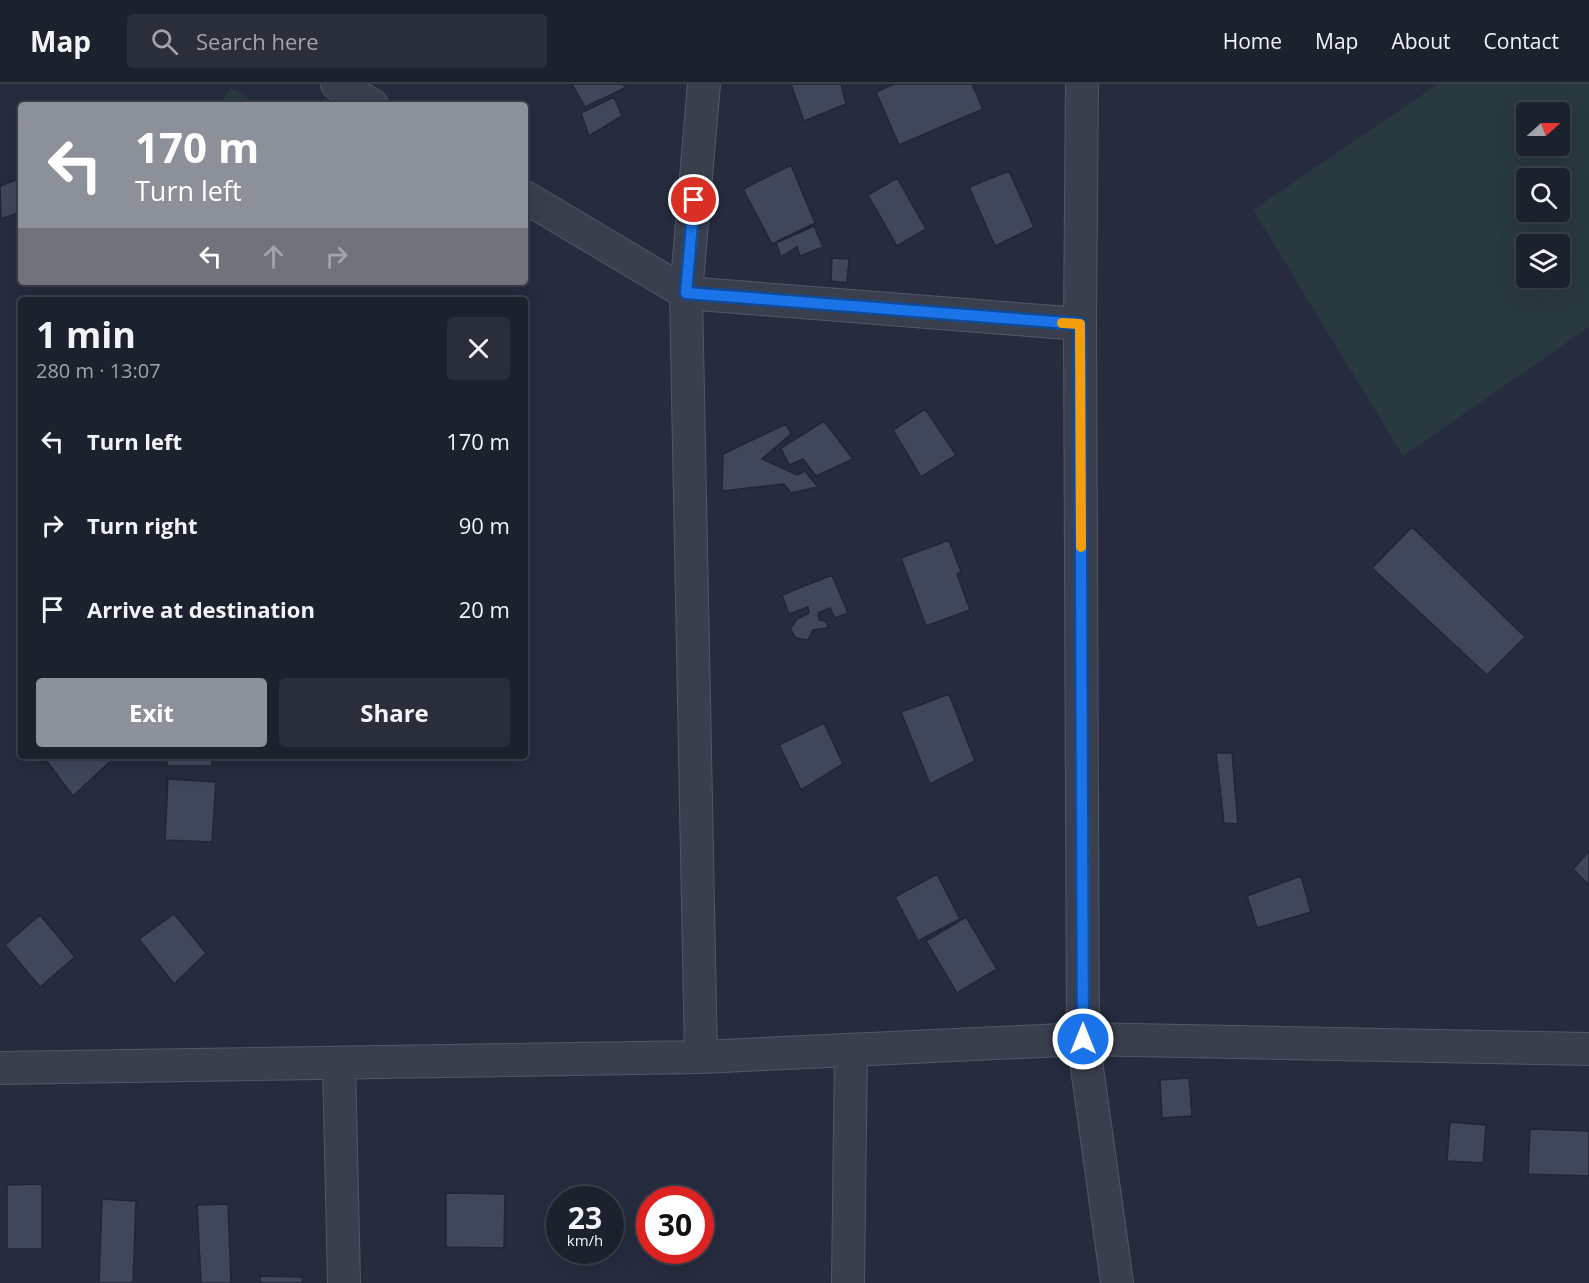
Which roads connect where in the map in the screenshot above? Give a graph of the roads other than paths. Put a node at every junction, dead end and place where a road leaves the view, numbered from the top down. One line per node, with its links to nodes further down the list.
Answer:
1 (338, 84): 4 (street)
2 (704, 84): 6 (street)
3 (1082, 84): 7 (street)
4 (367, 102)
5 (528, 199): 6 (street)
6 (686, 293): 7 (street); 11 (street)
7 (1080, 324): 8 (street)
8 (1083, 1039): 9 (street); 10 (street); 16 (street)
9 (1589, 1049)
10 (851, 1050): 11 (street); 15 (street)
11 (701, 1057): 12 (street)
12 (339, 1063): 13 (street); 14 (street)
13 (0, 1068)
14 (344, 1283)
15 (848, 1283)
16 (1117, 1283)

